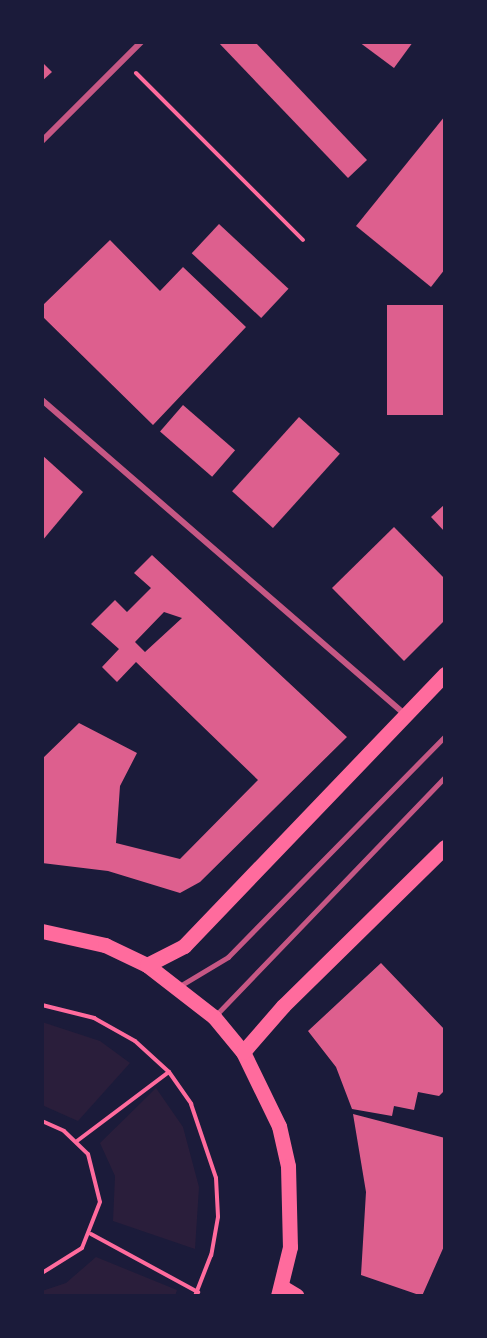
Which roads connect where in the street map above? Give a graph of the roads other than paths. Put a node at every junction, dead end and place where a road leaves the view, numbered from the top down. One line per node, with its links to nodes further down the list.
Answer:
1 (141, 42): 2 (street)
2 (42, 141)
3 (42, 400): 5 (street)
4 (445, 674): 5 (main road)
5 (406, 715): 10 (main road)
6 (445, 736): 11 (lane)
7 (445, 777): 12 (lane)
8 (445, 847): 13 (main road)
9 (42, 931): 10 (main road)
10 (147, 964): 11 (main road)
11 (180, 986): 12 (main road)
12 (214, 1017): 13 (main road)
13 (243, 1052): 14 (main road)
14 (280, 1292): 15 (main road)
15 (297, 1296)

